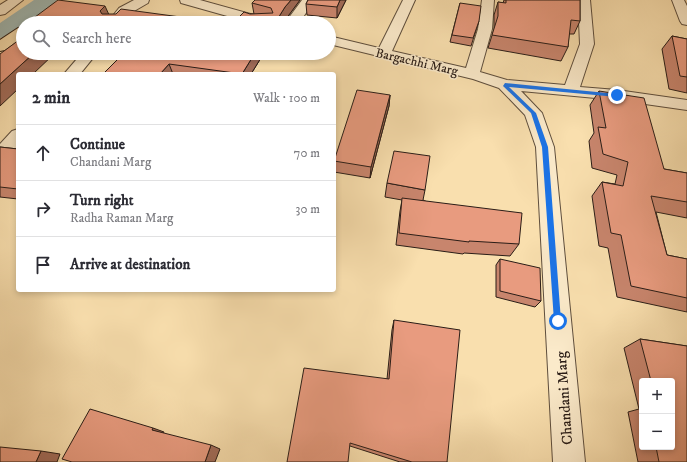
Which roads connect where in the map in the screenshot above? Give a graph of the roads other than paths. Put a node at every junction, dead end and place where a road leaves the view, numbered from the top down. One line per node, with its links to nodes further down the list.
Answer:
1 (17, 0): 9 (street)
2 (143, 0): 10 (street)
3 (189, 0): 11 (street)
4 (309, 0): 12 (street)
5 (409, 0): 17 (street)
6 (488, 0): 20 (street)
7 (584, 0): 22 (street)
8 (678, 0): 13 (street)
9 (0, 11)
10 (120, 16)
11 (243, 16)
12 (297, 16)
13 (687, 21)
14 (16, 36): 16 (main road)
15 (336, 42): 17 (street, Bargachhi Marg)
16 (0, 47)
17 (383, 54): 20 (street, Bargachhi Marg)
18 (84, 60): 19 (street)
19 (74, 72)
20 (472, 74): 21 (street, Bargachhi Marg)
21 (505, 85): 22 (street); 26 (street, Chandani Marg)
22 (571, 90): 23 (street)
23 (687, 105)
24 (16, 137): 25 (street)
25 (0, 156)
26 (569, 462)

